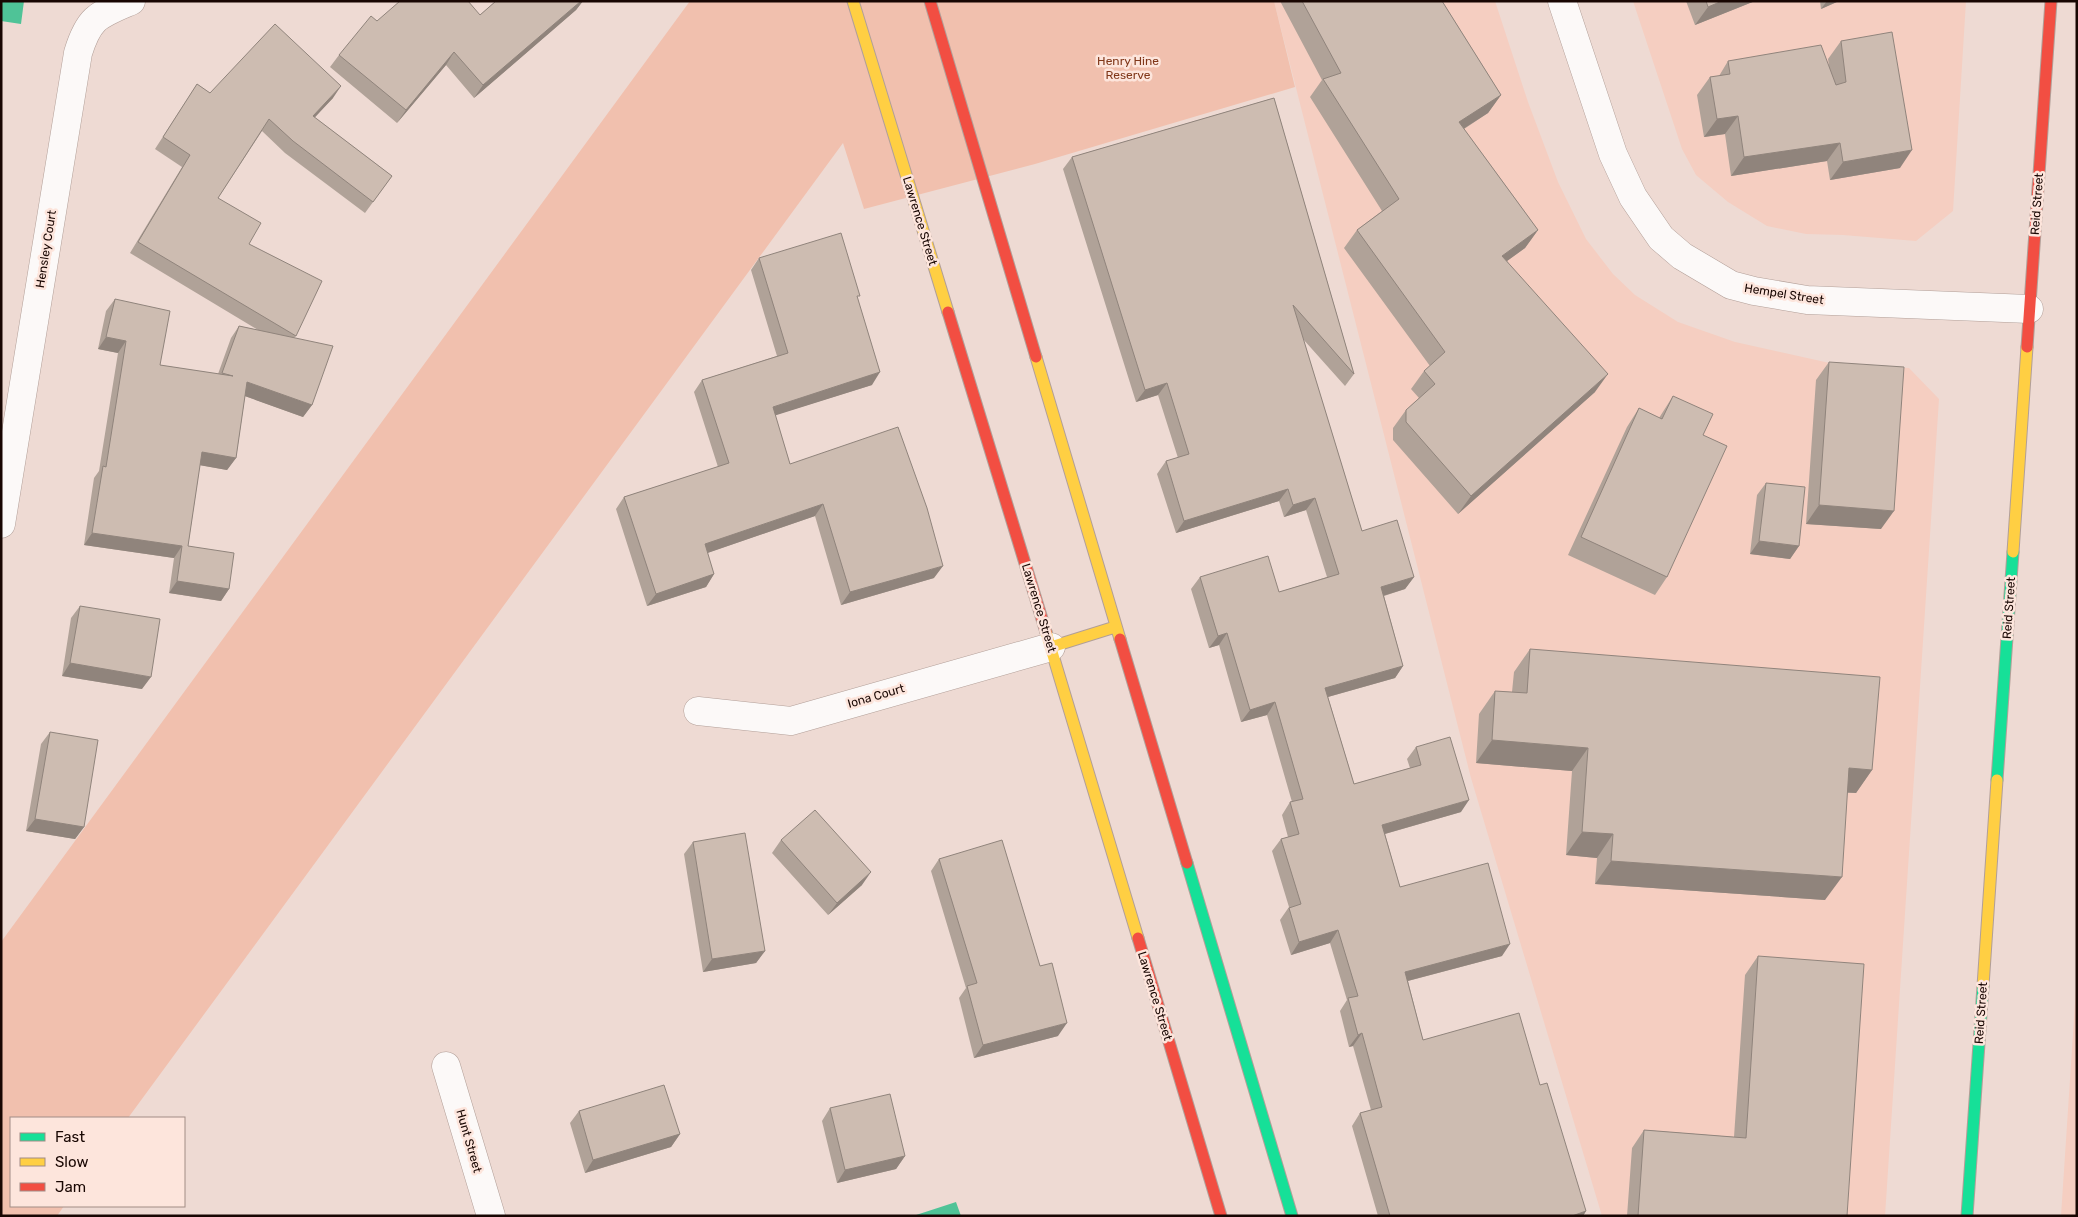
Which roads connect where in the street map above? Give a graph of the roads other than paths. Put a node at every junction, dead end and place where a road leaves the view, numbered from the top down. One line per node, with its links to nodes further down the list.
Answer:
1 (131, 1): 7 (street, Hensley Court)
2 (853, 1): 9 (street, Lawrence Street)
3 (930, 1): 8 (street)
4 (1562, 1): 6 (street, Hempel Street)
5 (2051, 1): 6 (street, Reid Street)
6 (2029, 309): 15 (street, Reid Street)
7 (2, 516)
8 (1115, 627): 9 (street); 14 (street)
9 (1051, 647): 10 (street, Iona Court); 13 (street, Lawrence Street)
10 (698, 711)
11 (446, 1066): 12 (street, Hunt Street)
12 (491, 1216)
13 (1221, 1216)
14 (1292, 1216)
15 (1967, 1216)

